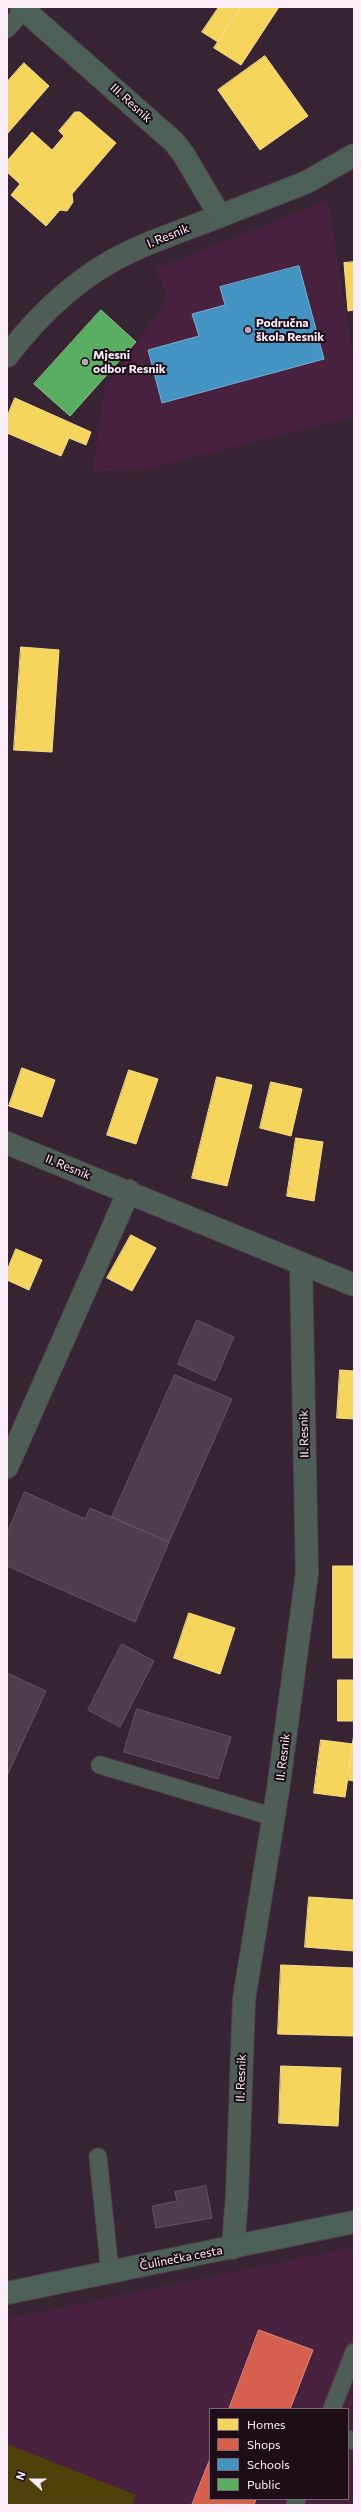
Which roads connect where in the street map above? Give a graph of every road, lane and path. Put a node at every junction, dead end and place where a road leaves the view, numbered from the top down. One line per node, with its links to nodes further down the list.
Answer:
1 (22, 8): 2 (lane); 4 (street, III. Resnik)
2 (7, 29)
3 (354, 155): 4 (street, I. Resnik)
4 (220, 216): 5 (street, I. Resnik)
5 (7, 356)
6 (7, 1143): 7 (street, II. Resnik)
7 (129, 1191): 8 (street, II. Resnik); 10 (street)
8 (301, 1264): 9 (street, II. Resnik); 12 (street, II. Resnik)
9 (354, 1285)
10 (7, 1467)
11 (100, 1765): 12 (lane)
12 (274, 1817): 15 (street, II. Resnik)
13 (98, 2157): 16 (lane)
14 (354, 2222): 15 (street, Čulinečka cesta)
15 (233, 2248): 16 (street, Čulinečka cesta)
16 (110, 2272): 17 (street, Čulinečka cesta)
17 (7, 2293)
18 (352, 2361): 19 (lane)
19 (332, 2408)

